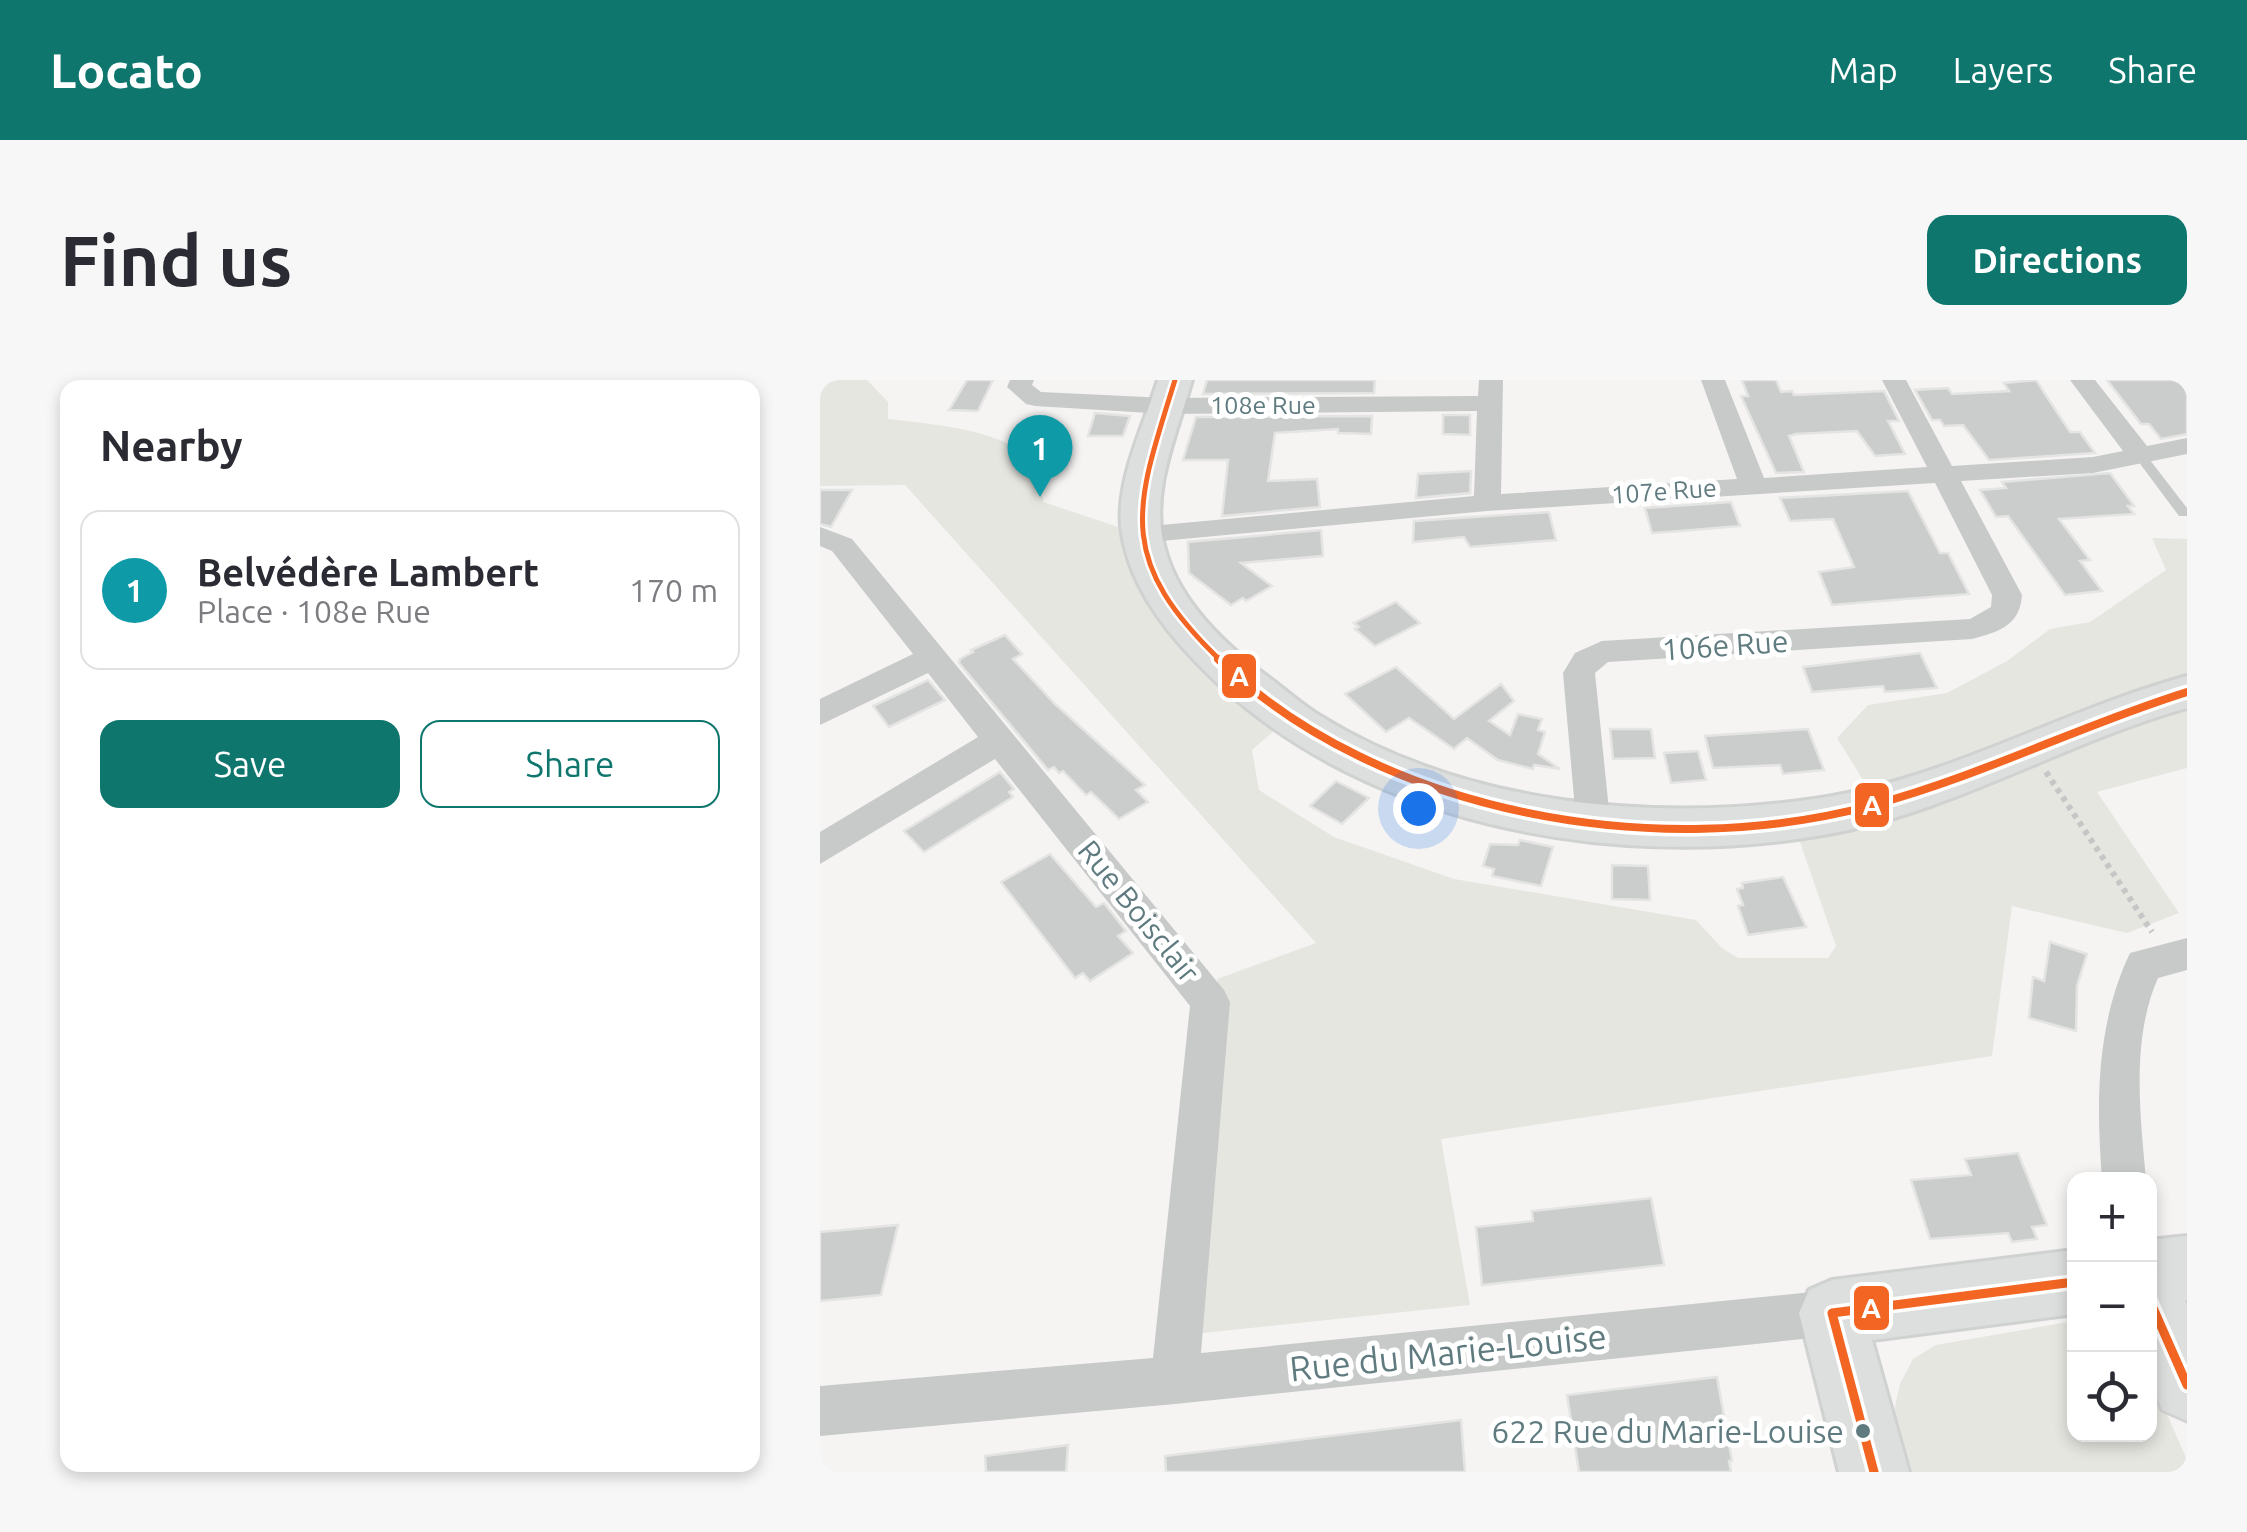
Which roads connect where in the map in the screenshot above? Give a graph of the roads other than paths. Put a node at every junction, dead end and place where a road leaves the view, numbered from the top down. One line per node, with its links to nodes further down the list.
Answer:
1 (1712, 380): 10 (street)
2 (1894, 380): 9 (street)
3 (2082, 380): 8 (street)
4 (1029, 389): 6 (street, 108e Rue)
5 (1490, 392): 6 (street, 108e Rue); 11 (street)
6 (1171, 393): 13 (street)
7 (2187, 446): 8 (street, 107e Rue)
8 (2139, 454): 9 (street, 107e Rue); 12 (lane)
9 (1946, 476): 10 (street, 107e Rue); 19 (street, 106e Rue)
10 (1753, 486): 11 (street, 107e Rue)
11 (1487, 503): 13 (street, 107e Rue)
12 (2184, 513)
13 (1140, 534): 19 (street)
14 (820, 536): 15 (street, Rue Boisclair)
15 (932, 658): 17 (street); 18 (street, Rue Boisclair)
16 (2187, 692): 19 (street)
17 (820, 713)
18 (1000, 740): 20 (street); 28 (street, Rue Boisclair)
19 (1594, 820)
20 (820, 850)
21 (2178, 955): 22 (street)
22 (2124, 1172)
23 (2187, 1268): 24 (street)
24 (2157, 1271)
25 (2067, 1283): 26 (street, Rue du Marie-Louise)
26 (1832, 1313): 28 (street, Rue du Marie-Louise); 31 (street)
27 (2157, 1317): 29 (main road)
28 (1175, 1380): 30 (street, Rue du Marie-Louise)
29 (2187, 1385)
30 (820, 1410)
31 (1874, 1472)

